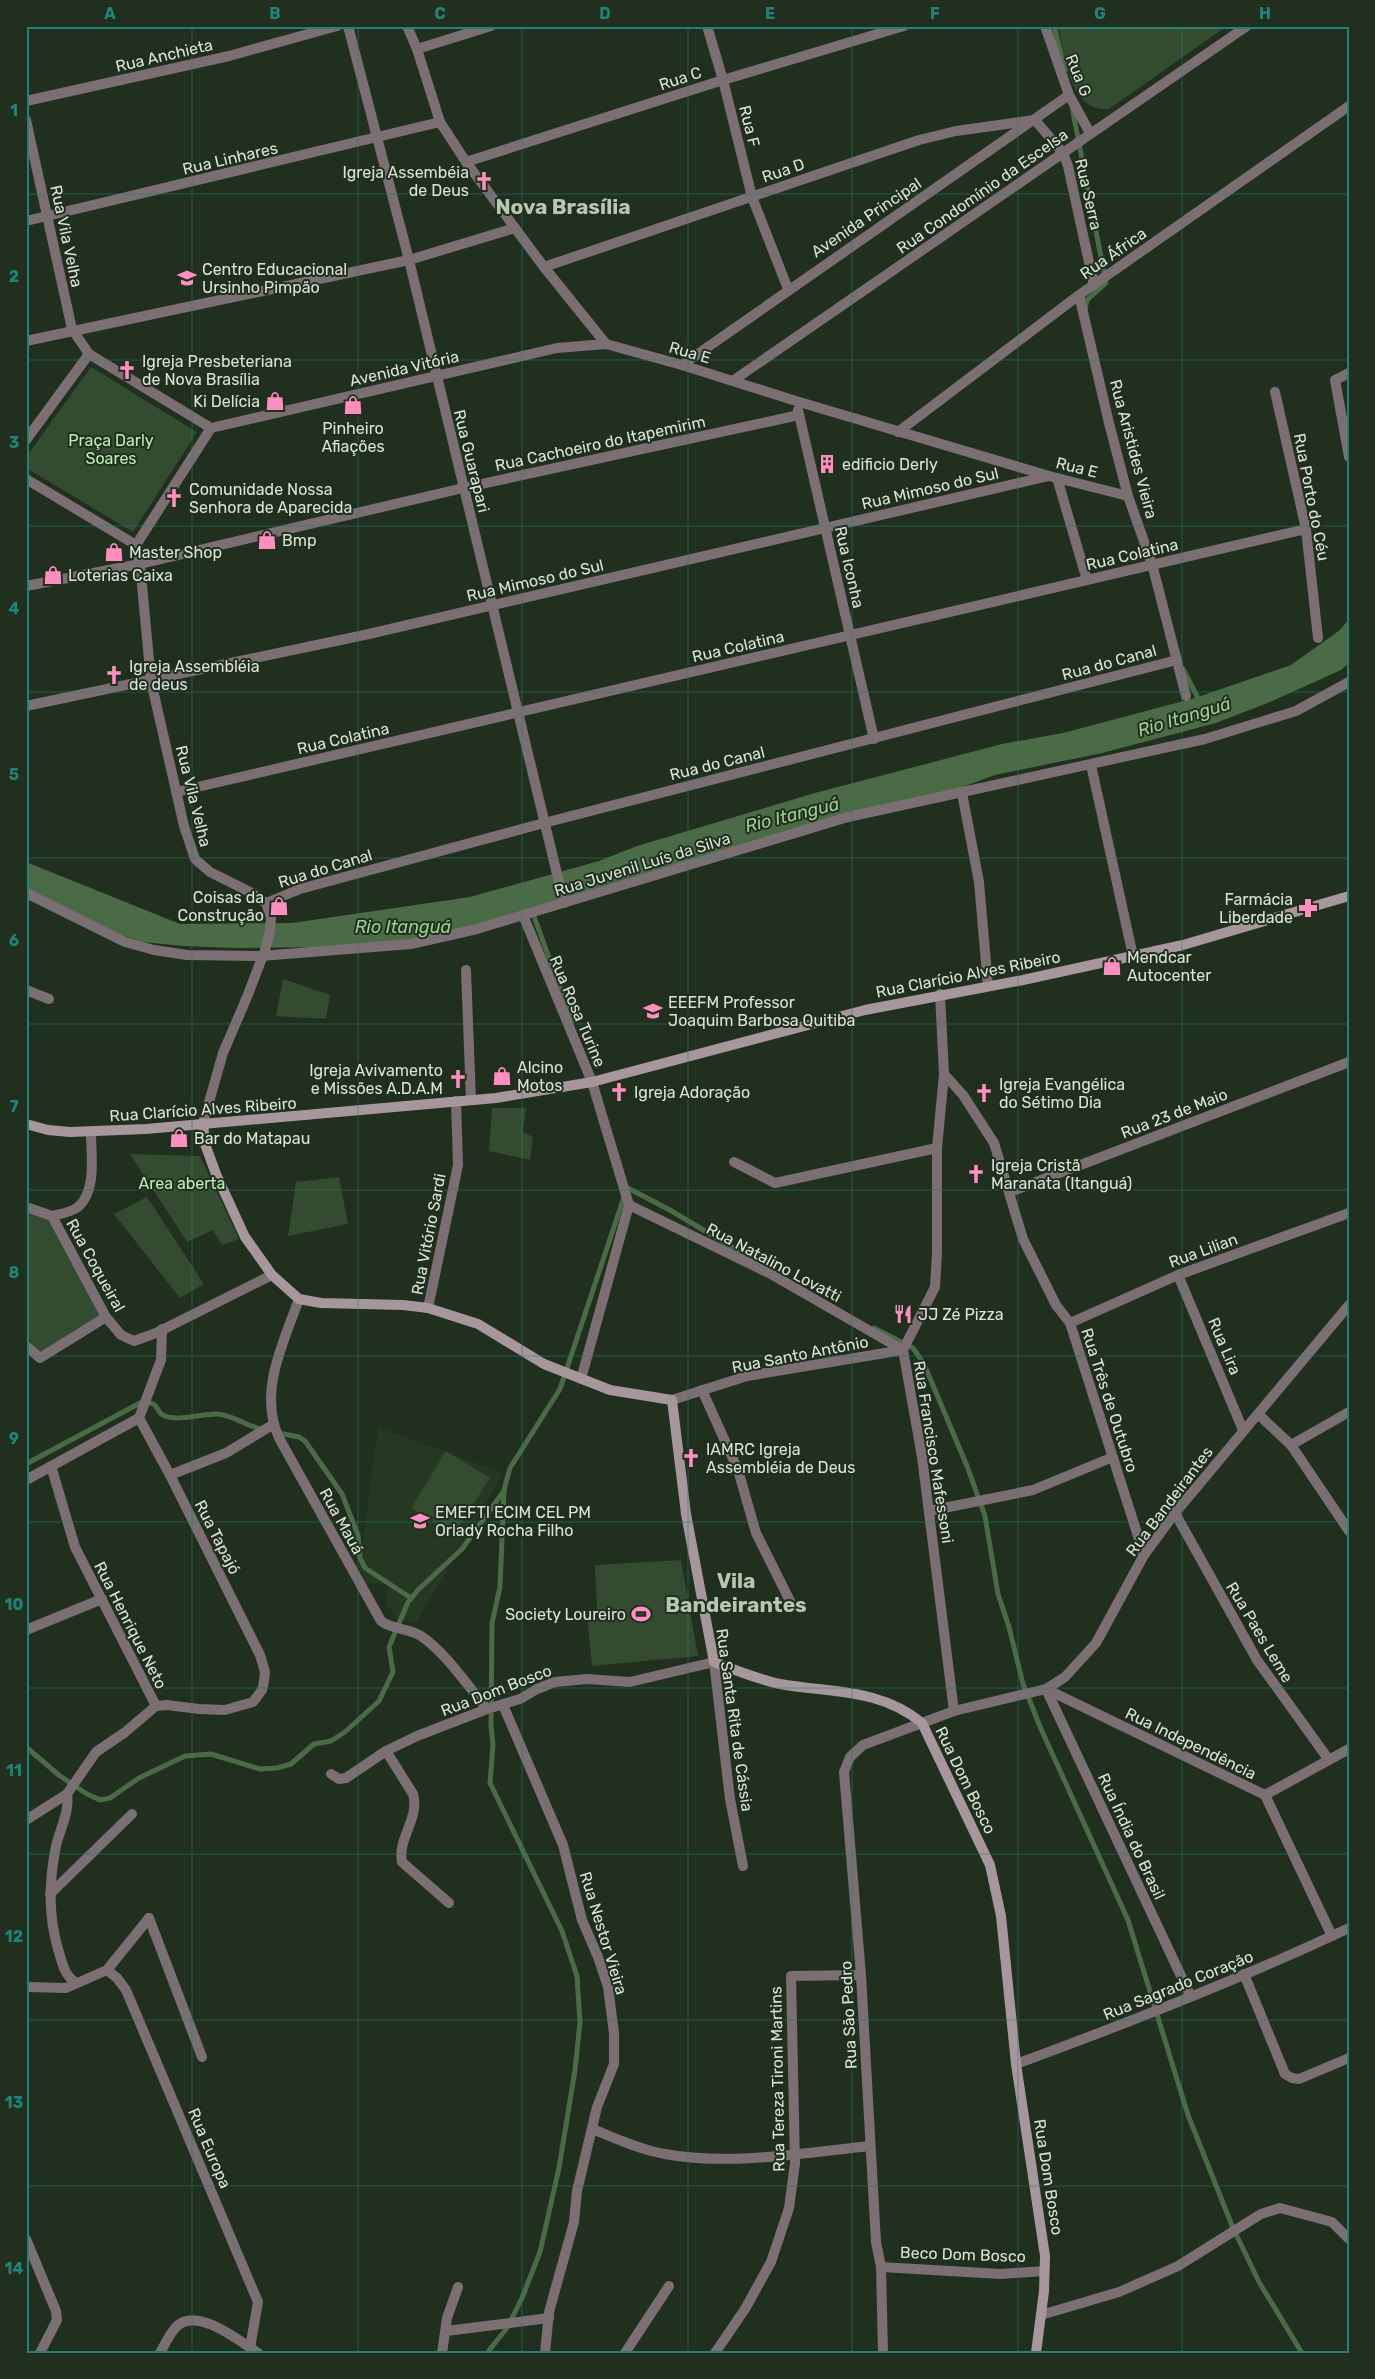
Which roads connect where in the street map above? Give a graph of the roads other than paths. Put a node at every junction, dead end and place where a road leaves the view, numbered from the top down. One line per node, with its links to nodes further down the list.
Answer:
1 (337, 26): 12 (street, Rua Anchieta)
2 (348, 26): 18 (street, Rua Guarapari)
3 (407, 26): 9 (street)
4 (491, 26): 9 (street)
5 (707, 26): 10 (street, Rua F)
6 (904, 26): 10 (street, Rua C)
7 (1045, 26): 11 (street, Rua G)
8 (1247, 26): 17 (street, Rua Condomínio da Escelsa)
9 (418, 49): 16 (street)
10 (723, 80): 20 (street, Rua C); 21 (street, Rua F)
11 (1069, 95): 15 (street, Avenida Principal); 17 (street, Rua G)
12 (26, 101)
13 (1349, 107): 27 (street, Rua África)
14 (26, 120): 22 (street, Rua Vila Velha)
15 (1035, 120): 19 (street, Rua Serra); 21 (street, Rua D); 28 (street, Avenida Principal)
16 (440, 122): 18 (street, Rua Linhares); 20 (street)
17 (1090, 133): 19 (street, Rua Condomínio da Escelsa)
18 (377, 138): 22 (street, Rua Linhares); 25 (street, Rua Guarapari)
19 (1063, 153): 27 (street, Rua Serra); 37 (street, Rua Condomínio da Escelsa)
20 (466, 162): 24 (street)
21 (752, 197): 26 (street, Rua D); 28 (street, Rua F)
22 (47, 216): 23 (street, Rua Linhares); 30 (street, Rua Vila Velha)
23 (26, 221)
24 (516, 228): 25 (street); 26 (street)
25 (409, 260): 30 (street); 36 (street, Rua Guarapari)
26 (544, 267): 32 (street)
27 (1094, 285): 29 (street, Rua África)
28 (788, 289): 34 (street, Avenida Principal)
29 (1080, 295): 42 (street, Rua África); 48 (street, Rua Aristides Vieira)
30 (72, 329): 31 (street); 33 (street, Rua Vila Velha)
31 (26, 340)
32 (606, 344): 34 (street, Rua E); 36 (street, Avenida Vitória)
33 (89, 354): 41 (street); 43 (street)
34 (682, 365): 37 (street, Rua E)
35 (1349, 373): 44 (street)
36 (436, 376): 41 (street, Avenida Vitória); 47 (street, Rua Guarapari)
37 (734, 380): 39 (street, Rua E)
38 (1275, 392): 50 (street, Rua Porto do Céu)
39 (796, 401): 40 (street, Rua Iconha); 42 (street, Rua E)
40 (799, 415): 47 (street, Rua Cachoeiro do Itapemirim); 49 (street, Rua Iconha)
41 (211, 428): 51 (street)
42 (898, 432): 45 (street, Rua E)
43 (26, 440)
44 (1349, 457)
45 (1053, 477): 48 (street, Rua E); 49 (street, Rua Mimoso do Sul); 54 (street)
46 (26, 479): 51 (street)
47 (463, 488): 52 (street, Rua Cachoeiro do Itapemirim); 56 (street, Rua Guarapari)
48 (1128, 496): 53 (street, Rua Aristides Vieira)
49 (825, 528): 56 (street, Rua Mimoso do Sul); 57 (street, Rua Iconha)
50 (1306, 529): 53 (street, Rua Colatina); 58 (street, Rua Porto do Céu)
51 (136, 545): 52 (street, Rua Vila Velha)
52 (140, 564): 55 (street, Rua Cachoeiro do Itapemirim); 60 (street, Rua Vila Velha)
53 (1152, 564): 54 (street, Rua Colatina); 59 (street, Rua Aristides Vieira)
54 (1087, 580): 57 (street, Rua Colatina)
55 (26, 586)
56 (492, 606): 60 (street, Rua Mimoso do Sul); 64 (street, Rua Guarapari)
57 (850, 635): 64 (street, Rua Colatina); 65 (street, Rua Iconha)
58 (1318, 638)
59 (1177, 660): 62 (street, Rua Aristides Vieira); 65 (street, Rua do Canal)
60 (151, 681): 63 (street, Rua Mimoso do Sul); 67 (street, Rua Vila Velha)
61 (1349, 682): 66 (street, Rua Juvenil Luís da Silva)
62 (1186, 696)
63 (26, 706)
64 (518, 713): 67 (street, Rua Colatina); 69 (street, Rua Guarapari)
65 (874, 739): 69 (street, Rua do Canal)
66 (1091, 765): 68 (street, Rua Juvenil Luís da Silva); 76 (street)
67 (176, 792): 73 (street, Rua Vila Velha)
68 (962, 793): 72 (street, Rua Juvenil Luís da Silva); 78 (street)
69 (544, 823): 72 (street, Rua Guarapari); 73 (street, Rua do Canal)
70 (26, 893): 75 (street, Rua Juvenil Luís da Silva)
71 (1349, 896): 76 (street, Rua Clarício Alves Ribeiro)
72 (563, 899): 74 (street, Rua Juvenil Luís da Silva)
73 (266, 903): 75 (street)
74 (523, 915): 75 (street, Rua Juvenil Luís da Silva); 84 (street, Rua Rosa Turine)
75 (263, 953): 87 (street)
76 (1133, 956): 78 (street, Rua Clarício Alves Ribeiro)
77 (466, 970): 85 (street)
78 (988, 986): 80 (street, Rua Clarício Alves Ribeiro)
79 (26, 990): 81 (street)
80 (940, 994): 83 (street, Rua Francisco Mafessoni); 84 (street, Rua Clarício Alves Ribeiro)
81 (49, 1000)
82 (1349, 1062): 92 (street, Rua 23 de Maio)
83 (944, 1074): 90 (street, Rua Francisco Mafessoni); 92 (street, Rua Três de Outubro)
84 (592, 1082): 85 (street, Rua Clarício Alves Ribeiro); 93 (street, Rua Rosa Turine)
85 (471, 1100): 86 (street, Rua Clarício Alves Ribeiro)
86 (456, 1102): 87 (street, Rua Clarício Alves Ribeiro); 101 (street, Rua Vitório Sardi)
87 (203, 1123): 89 (street, Rua Clarício Alves Ribeiro); 97 (street)
88 (26, 1124): 89 (street, Rua Clarício Alves Ribeiro)
89 (91, 1133): 96 (street)
90 (937, 1148): 91 (street); 106 (street, Rua Francisco Mafessoni)
91 (734, 1162)
92 (1010, 1192): 103 (street, Rua Três de Outubro)
93 (629, 1205): 106 (street, Rua Natalino Lovatti); 107 (street)
94 (26, 1207): 96 (street, Rua Coqueiral)
95 (1349, 1213): 98 (street, Rua Lilian)
96 (52, 1216): 102 (street, Rua Coqueiral)
97 (272, 1274): 99 (street); 104 (street, Rua Coqueiral)
98 (1178, 1274): 103 (street, Rua Lilian); 114 (street, Rua Lira)
99 (299, 1299): 101 (street, Rua Santo Antônio); 113 (street, Rua Mauá)
100 (1349, 1305): 111 (street, Rua Bandeirantes)
101 (428, 1308): 107 (street, Rua Santo Antônio)
102 (106, 1317): 104 (street, Rua Coqueiral); 105 (street)
103 (1070, 1323): 116 (street, Rua Três de Outubro)
104 (162, 1329): 112 (street)
105 (26, 1346)
106 (903, 1350): 108 (street, Rua Santo Antônio); 120 (street, Rua Francisco Mafessoni)
107 (581, 1379): 109 (street, Rua Santo Antônio)
108 (702, 1390): 109 (street, Rua Santo Antônio); 125 (street)
109 (672, 1400): 127 (street, Rua Santa Rita de Cássia)
110 (1349, 1412): 115 (street)
111 (1259, 1415): 114 (street, Rua Bandeirantes); 115 (street)
112 (139, 1418): 117 (street); 118 (street, Rua Tapajó)
113 (274, 1424): 118 (street); 131 (street, Rua Mauá)
114 (1243, 1430): 121 (street, Rua Bandeirantes)
115 (1291, 1445): 122 (street)
116 (1113, 1457): 120 (street); 123 (street, Rua Três de Outubro)
117 (51, 1466): 119 (street); 124 (street, Rua Henrique Neto)
118 (170, 1475): 130 (street, Rua Tapajó)
119 (26, 1480)
120 (929, 1511): 132 (street, Rua Francisco Mafessoni)
121 (1175, 1512): 123 (street, Rua Bandeirantes); 136 (street, Rua Paes Leme)
122 (1349, 1531)
123 (1144, 1555): 128 (street, Rua Bandeirantes)
124 (102, 1599): 126 (street); 130 (street, Rua Henrique Neto)
125 (790, 1601)
126 (26, 1630)
127 (714, 1662): 129 (street, Rua Dom Bosco); 133 (street, Rua Dom Bosco); 142 (street, Rua Santa Rita de Cássia)
128 (1046, 1689): 132 (street, Rua Bandeirantes); 139 (street, Rua Independência); 152 (street, Rua Índia do Brasil)
129 (503, 1705): 131 (street, Rua Dom Bosco); 156 (street, Rua Nestor Vieira)
130 (156, 1706): 138 (street, Rua Henrique Neto)
131 (487, 1709): 135 (street, Rua Dom Bosco)
132 (954, 1711): 133 (street, Rua Bandeirantes)
133 (922, 1724): 149 (street, Rua São Pedro); 155 (street, Rua Dom Bosco)
134 (1349, 1749): 136 (street, Rua Independência)
135 (386, 1751): 137 (street, Rua Dom Bosco); 144 (street)
136 (1329, 1760): 139 (street, Rua Independência)
137 (331, 1774)
138 (67, 1794): 141 (street); 143 (street)
139 (1265, 1795): 146 (street)
140 (132, 1814): 143 (street)
141 (26, 1820)
142 (742, 1866)
143 (50, 1894): 150 (street)
144 (449, 1903)
145 (1349, 1928): 146 (street, Rua Sagrado Coração)
146 (1332, 1936): 148 (street, Rua Sagrado Coração)
147 (107, 1970): 150 (street); 153 (street); 168 (street, Rua Europa)
148 (1244, 1974): 152 (street, Rua Sagrado Coração); 154 (street)
149 (861, 1975): 157 (street, Rua São Pedro); 158 (street, Rua Tereza Tironi Martins)
150 (75, 1982): 151 (street)
151 (26, 1987)
152 (1190, 1995): 155 (street, Rua Sagrado Coração)
153 (202, 2057)
154 (1349, 2058)
155 (1016, 2064): 162 (street, Rua Dom Bosco)
156 (592, 2129): 158 (street); 166 (street, Rua Nestor Vieira)
157 (870, 2146): 158 (street); 161 (street, Rua São Pedro)
158 (794, 2154): 174 (street, Rua Tereza Tironi Martins)
159 (26, 2239): 169 (street)
160 (1349, 2239): 165 (street)
161 (881, 2266): 162 (street, Beco Dom Bosco); 175 (street, Rua São Pedro)
162 (1044, 2271): 165 (street, Rua Dom Bosco)
163 (669, 2286): 173 (street)
164 (458, 2287): 167 (street)
165 (1042, 2315): 176 (street, Rua Dom Bosco)
166 (549, 2318): 167 (street); 172 (street, Rua Nestor Vieira)
167 (446, 2331): 171 (street)
168 (254, 2350): 170 (street)
169 (40, 2353)
170 (160, 2353)
171 (442, 2353)
172 (546, 2353)
173 (625, 2353)
174 (715, 2353)
175 (883, 2353)
176 (1036, 2353)

